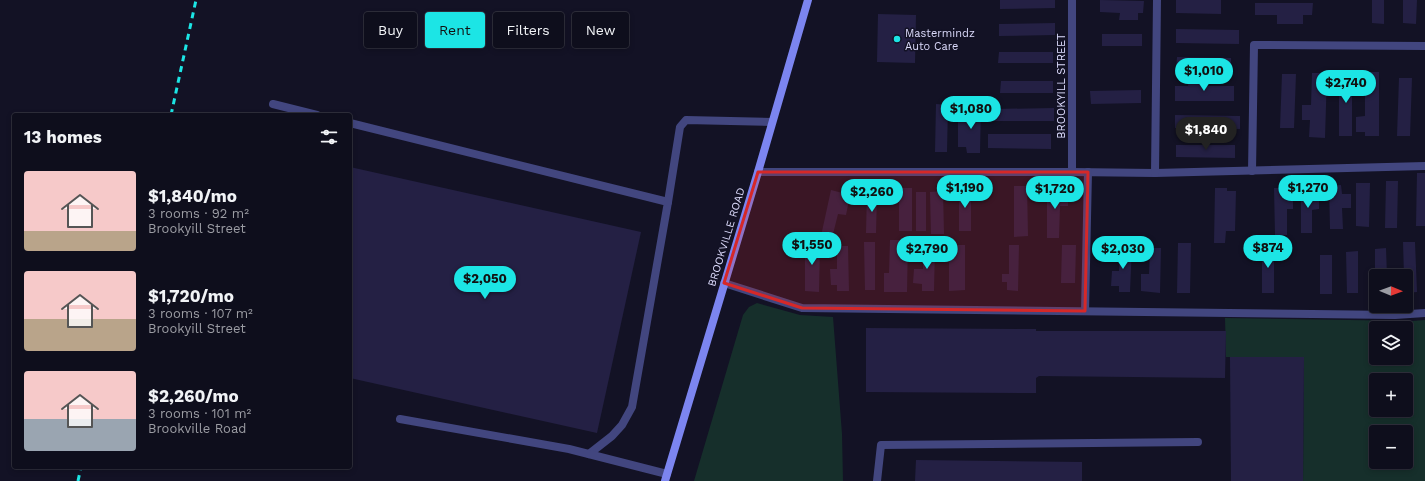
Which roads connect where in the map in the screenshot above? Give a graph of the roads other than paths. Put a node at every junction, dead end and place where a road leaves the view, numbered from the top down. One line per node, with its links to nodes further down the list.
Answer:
1 (808, 0): 7 (main road, BROOKVILLE ROAD)
2 (1072, 0): 12 (street, BROOKYILL STREET)
3 (1157, 0): 14 (street)
4 (1425, 46): 10 (street)
5 (273, 104): 6 (street)
6 (309, 113)
7 (772, 122): 11 (main road, BROOKVILLE ROAD); 15 (street)
8 (352, 123): 15 (street)
9 (1425, 166): 10 (street)
10 (1252, 171): 14 (street)
11 (758, 172): 12 (street); 16 (main road, BROOKVILLE ROAD)
12 (1072, 172): 13 (street)
13 (1088, 172): 14 (street); 17 (street)
14 (1156, 173)
15 (668, 202): 21 (street)
16 (724, 283): 17 (street); 22 (main road, BROOKVILLE ROAD)
17 (1085, 311): 18 (street)
18 (1425, 313)
19 (400, 419): 21 (street)
20 (1198, 442): 23 (street)
21 (589, 454): 22 (street)
22 (666, 477)
23 (877, 481)

